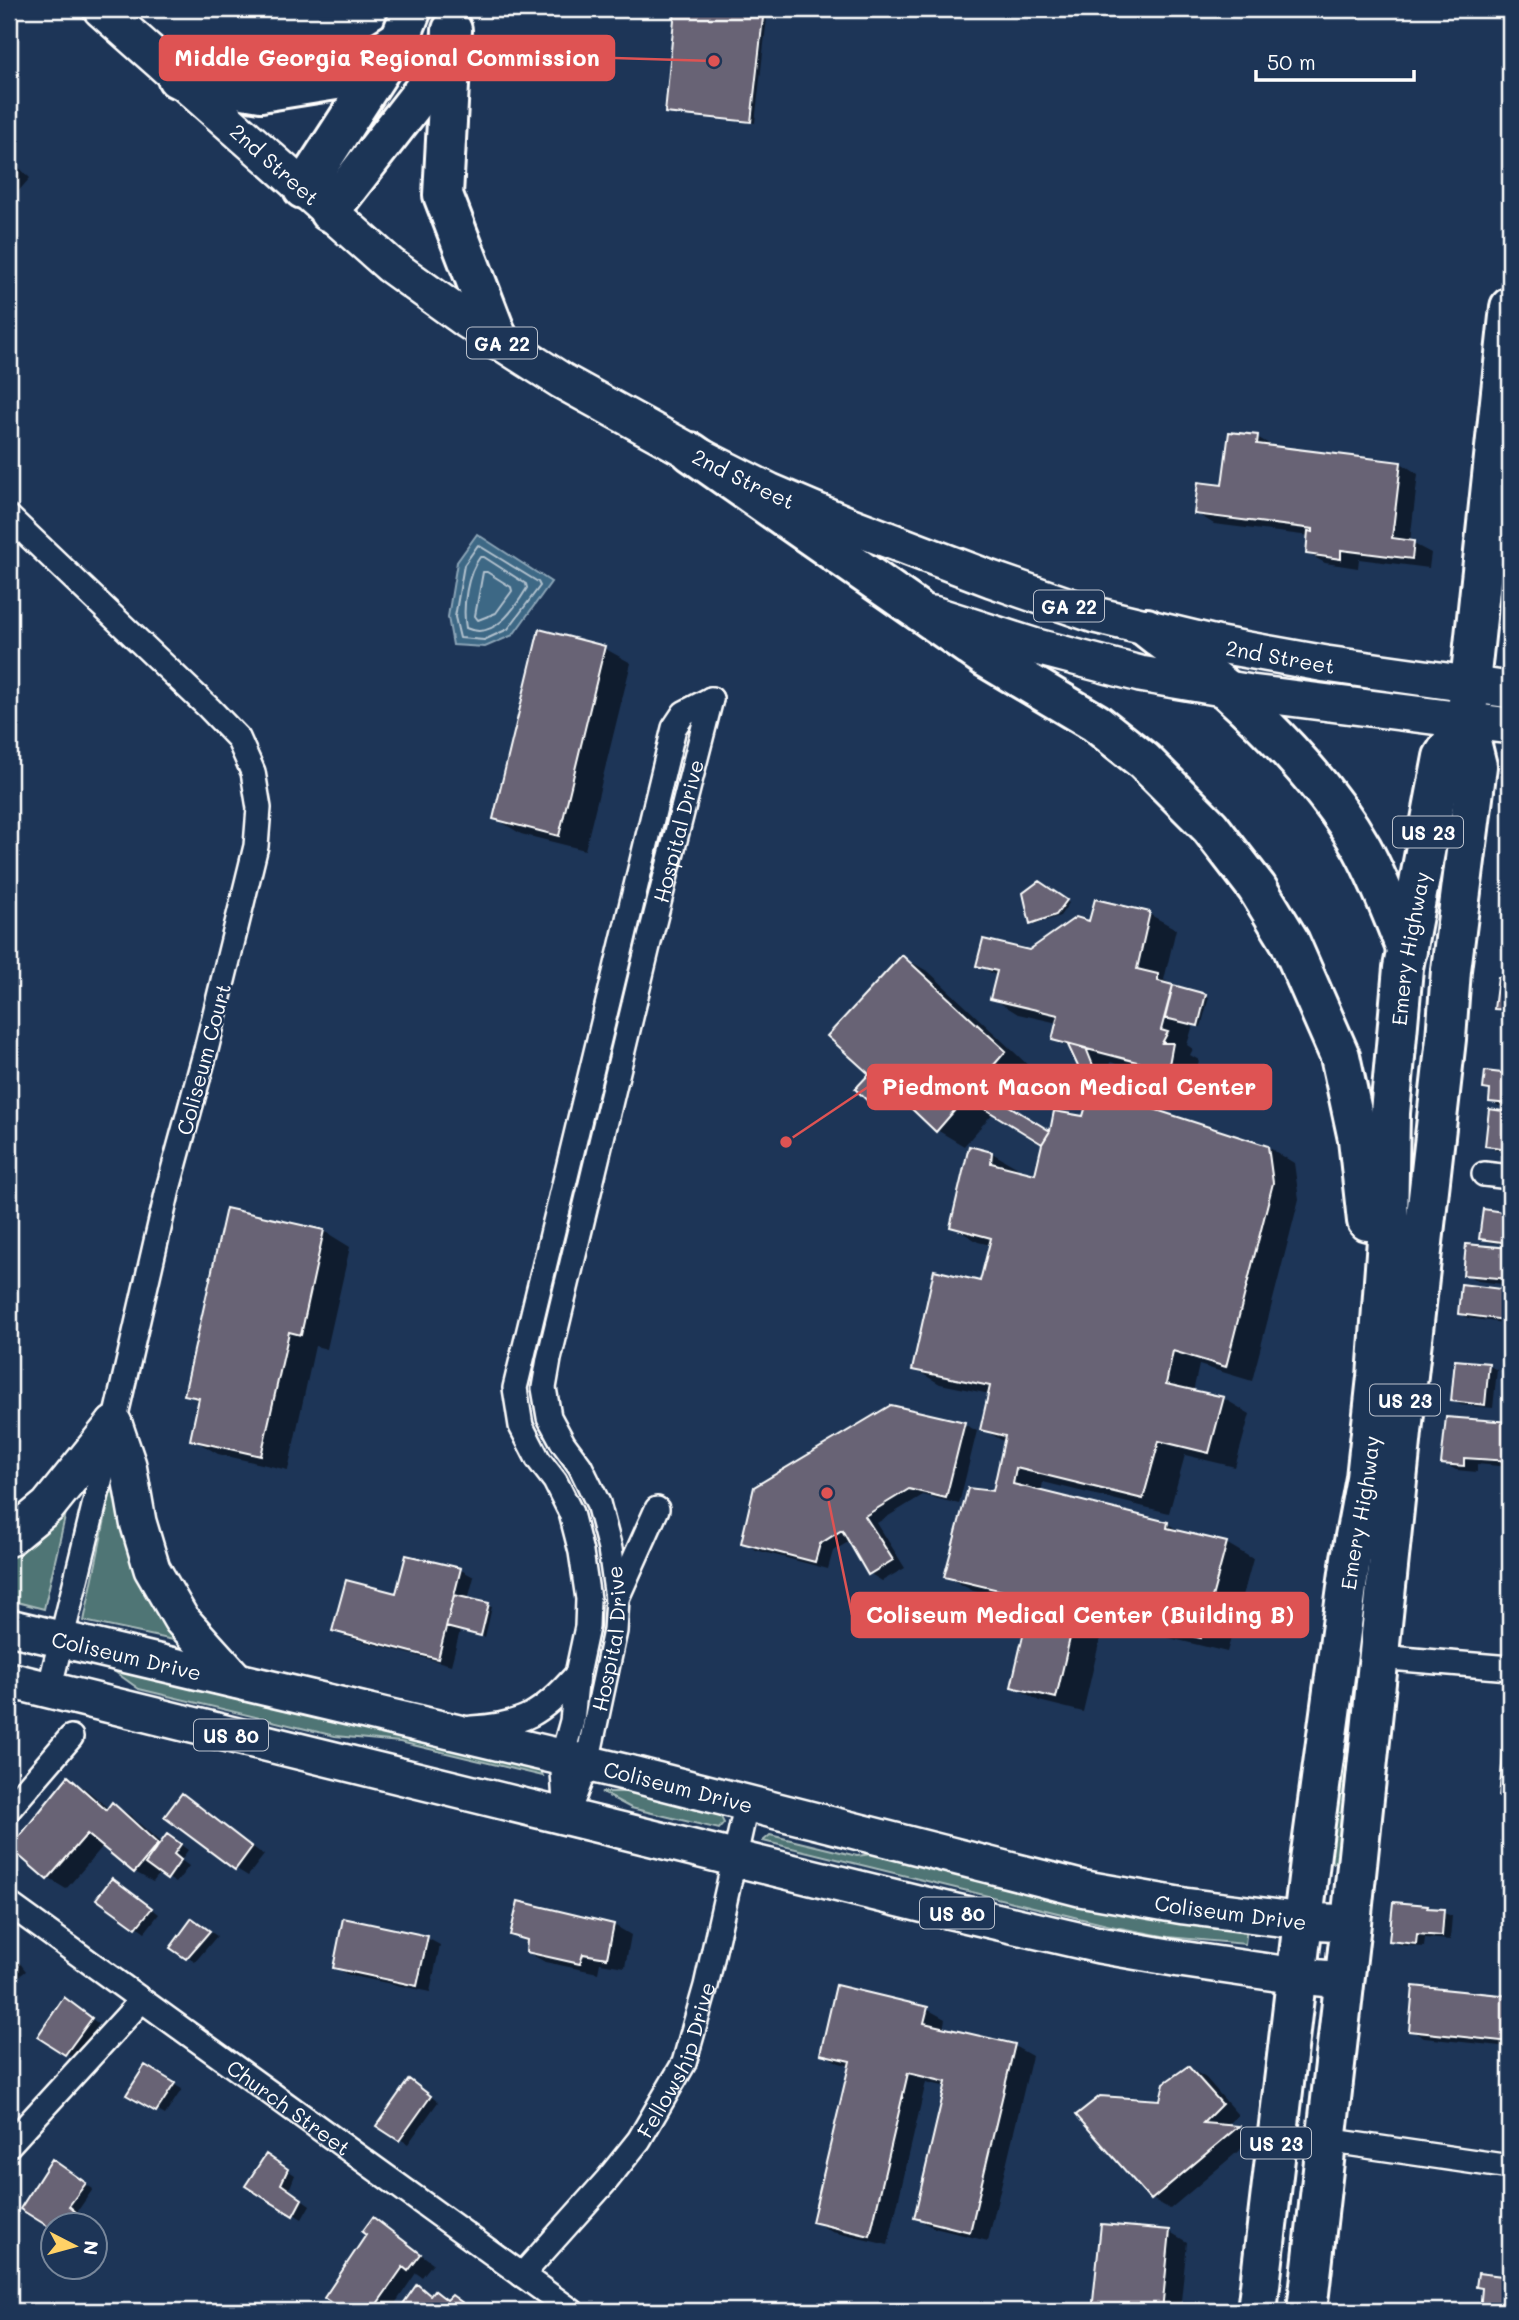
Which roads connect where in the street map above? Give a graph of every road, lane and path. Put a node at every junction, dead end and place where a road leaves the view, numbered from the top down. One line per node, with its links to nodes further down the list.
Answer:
1 (101, 9): 4 (main road, 2nd Street / GA 22)
2 (456, 19): 5 (highway); 7 (highway)
3 (406, 24): 4 (highway); 5 (highway)
4 (177, 78): 5 (main road, 2nd Street / GA 22)
5 (316, 200): 7 (main road, 2nd Street / GA 22)
6 (1510, 307): 14 (highway, Emery Highway / US 23)
7 (499, 341): 8 (main road, 2nd Street / GA 22)
8 (691, 452): 10 (highway); 11 (main road, 2nd Street / GA 22)
9 (9, 517): 21 (street, Coliseum Court)
10 (917, 609): 12 (main road, 2nd Street / GA 22); 20 (highway)
11 (1147, 628): 12 (highway); 14 (main road, 2nd Street / GA 22)
12 (1226, 689): 14 (main road, 2nd Street / GA 22); 16 (highway)
13 (1510, 690): 14 (main road, 2nd Street)
14 (1468, 702): 15 (main road, 2nd Street); 16 (highway, Emery Highway / US 23); 17 (highway, Emery Highway / US 23)
15 (1510, 726)
16 (1406, 950): 17 (highway); 20 (highway, Emery Highway / US 23)
17 (1446, 1040): 27 (highway, Emery Highway / US 23)
18 (1484, 1174): 19 (street)
19 (1510, 1177)
20 (1377, 1377): 41 (highway, Emery Highway / US 23)
21 (114, 1424): 23 (main road); 26 (street, Coliseum Court); 31 (main road)
22 (657, 1508): 24 (street)
23 (9, 1538)
24 (617, 1598): 29 (street, Hospital Drive); 35 (street, Hospital Drive)
25 (9, 1627): 26 (main road, Coliseum Drive / US 80)
26 (61, 1640): 31 (main road, Coliseum Drive / US 80); 32 (street, Coliseum Court)
27 (1378, 1657): 28 (street); 42 (highway, Emery Highway / US 23)
28 (1510, 1668)
29 (577, 1674): 33 (street, Hospital Drive); 35 (street, Hospital Drive)
30 (9, 1680): 32 (main road, US 80)
31 (236, 1680): 33 (main road, Coliseum Drive / US 80)
32 (49, 1690): 38 (main road, US 80)
33 (446, 1729): 35 (main road, Coliseum Drive / US 80)
34 (71, 1737): 37 (street)
35 (575, 1760): 36 (main road, Coliseum Drive / US 80); 38 (street, Hospital Drive)
36 (747, 1802): 39 (street, Fellowship Drive); 41 (main road, Coliseum Drive / US 80)
37 (9, 1809)
38 (566, 1817): 39 (main road, US 80)
39 (736, 1858): 43 (main road, US 80); 49 (street, Fellowship Drive)
40 (9, 1904): 45 (street, Church Street)
41 (1303, 1921): 42 (main road, Coliseum Drive / US 80); 43 (highway, Emery Highway / US 23)
42 (1351, 1923): 44 (highway, Emery Highway / US 23)
43 (1296, 1976): 44 (main road); 51 (highway, Emery Highway / US 23)
44 (1345, 1980): 46 (highway, Emery Highway / US 23)
45 (141, 2001): 47 (street); 49 (street, Church Street)
46 (1326, 2140): 48 (street); 52 (highway, Emery Highway / US 23)
47 (9, 2145)
48 (1510, 2167)
49 (522, 2275): 50 (street, Church Street)
50 (572, 2311)
51 (1257, 2311)
52 (1307, 2311)

